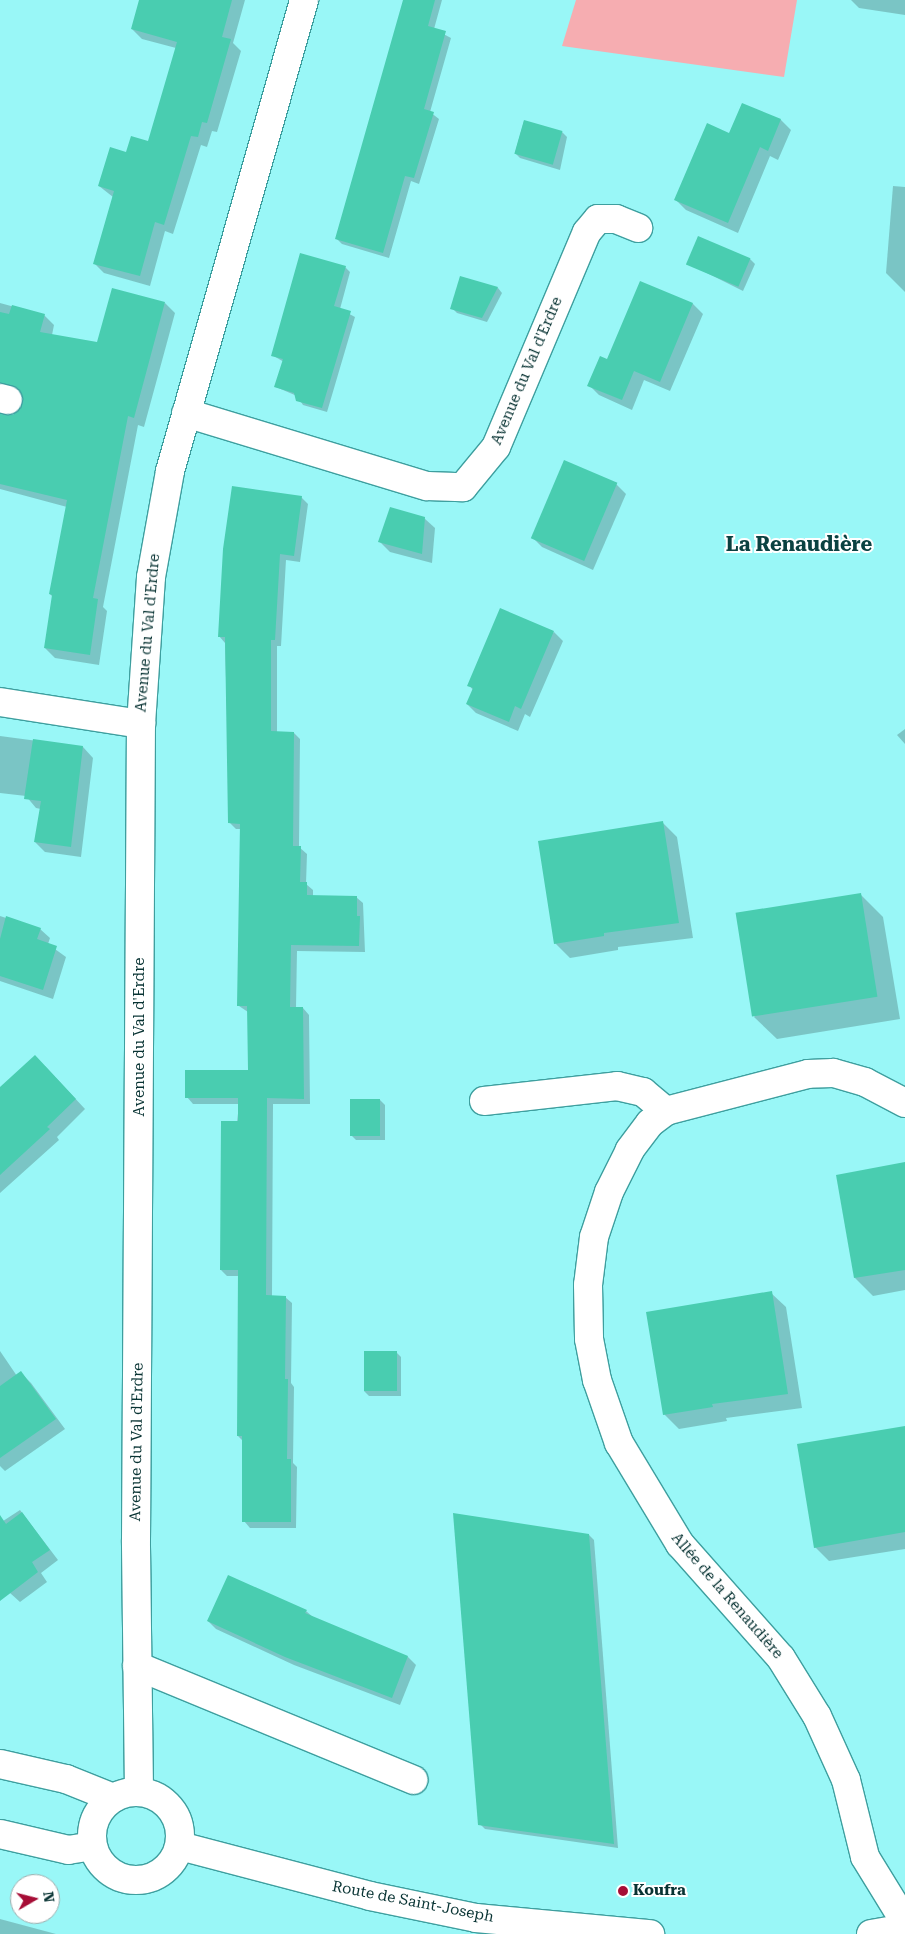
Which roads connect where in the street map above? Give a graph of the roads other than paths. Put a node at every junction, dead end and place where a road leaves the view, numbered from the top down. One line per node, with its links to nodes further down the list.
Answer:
1 (304, 0): 3 (street, Avenue du Val d'Erdre)
2 (638, 228): 3 (street, Avenue du Val d'Erdre)
3 (186, 413): 5 (street, Avenue du Val d'Erdre)
4 (0, 702): 5 (street)
5 (141, 724): 9 (street, Avenue du Val d'Erdre)
6 (484, 1101): 8 (street)
7 (905, 1103): 8 (street, Allée de la Renaudière)
8 (666, 1111): 18 (street, Allée de la Renaudière)
9 (137, 1666): 11 (street); 12 (street, Avenue du Val d'Erdre)
10 (0, 1764): 13 (street)
11 (413, 1780)
12 (139, 1792): 13 (street); 16 (street)
13 (113, 1798): 15 (street)
14 (0, 1834): 15 (street)
15 (92, 1846): 16 (street)
16 (180, 1846): 17 (street, Route de Saint-Joseph)
17 (440, 1922): 20 (street, Route de Saint-Joseph)
18 (905, 1922)
19 (905, 1928): 21 (street)
20 (648, 1934)
21 (871, 1934)

